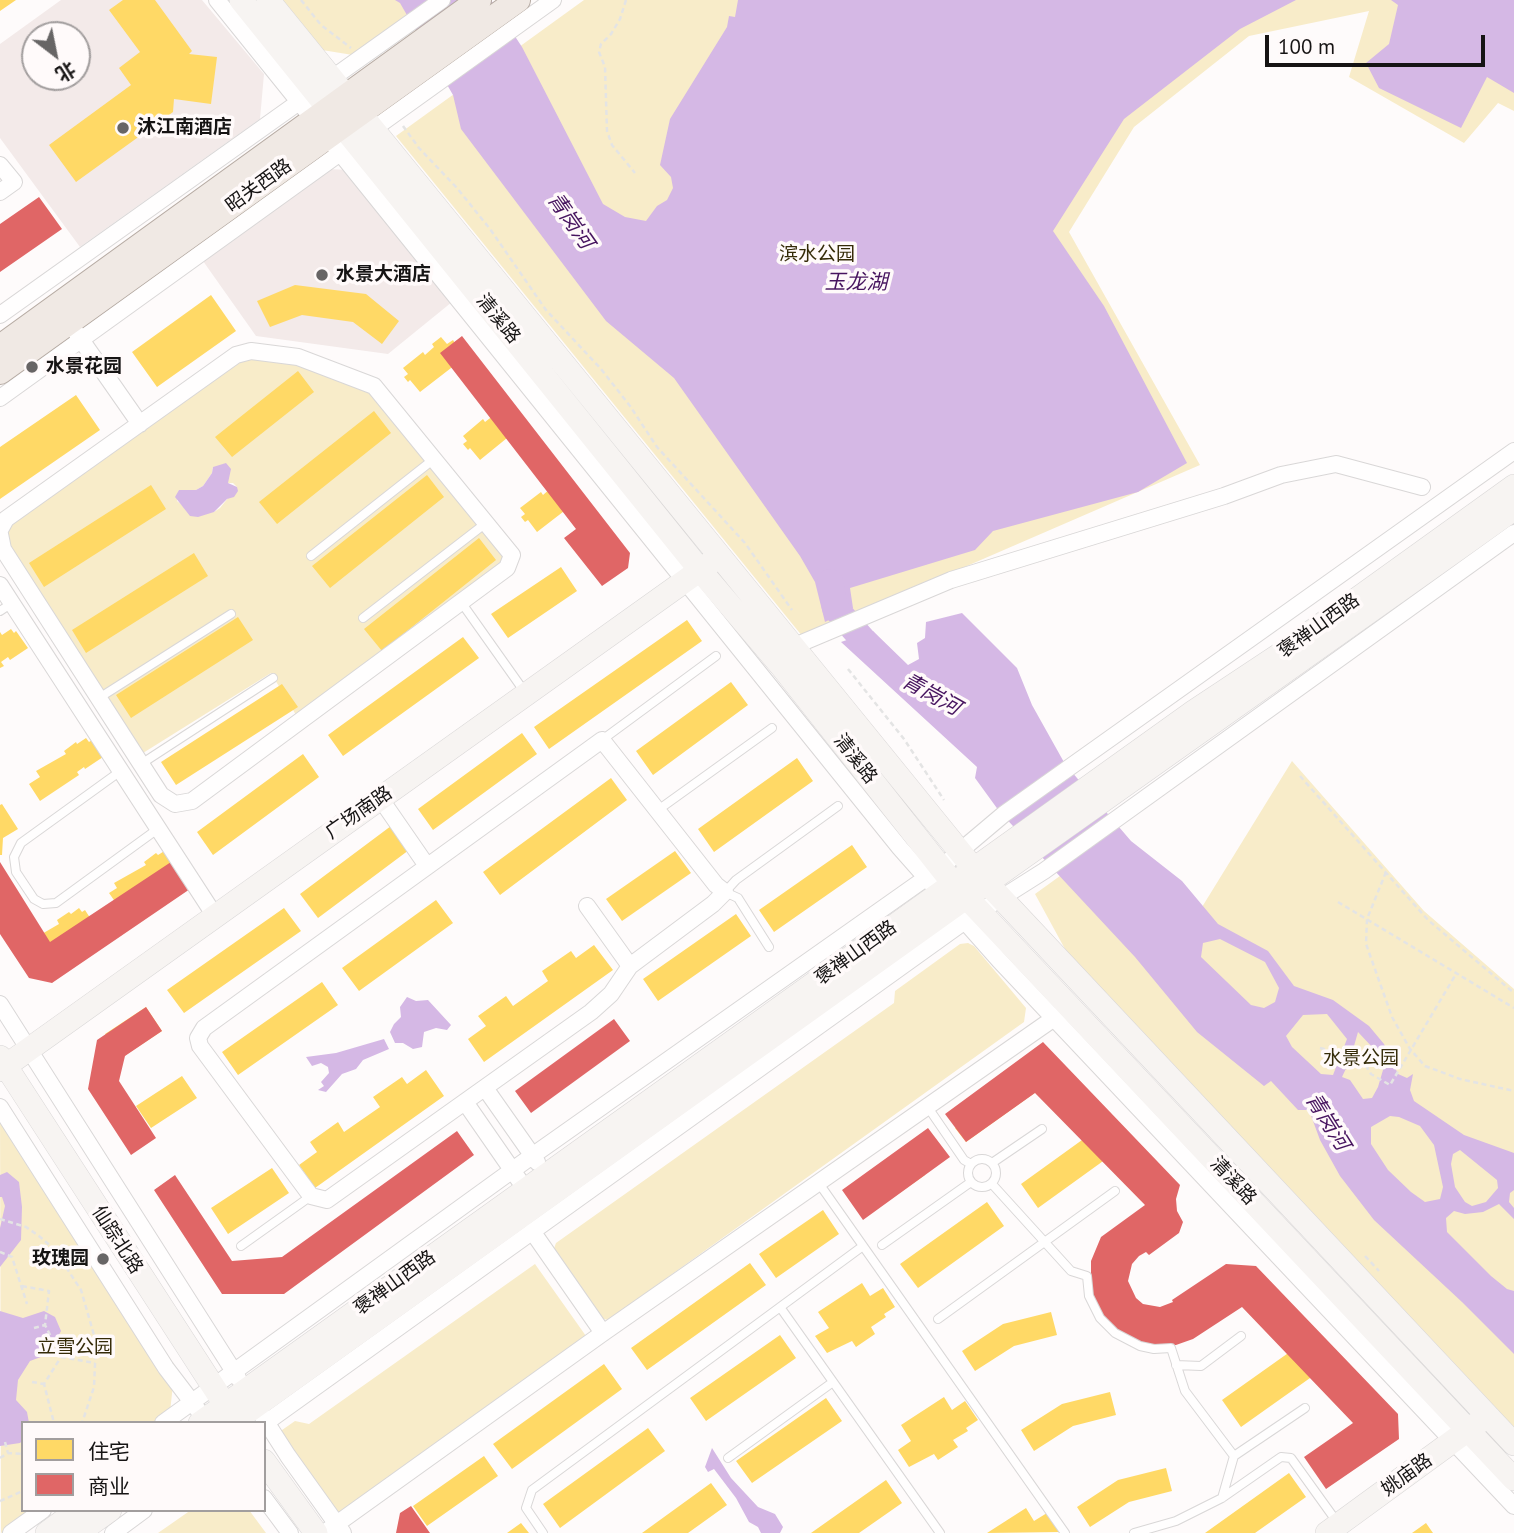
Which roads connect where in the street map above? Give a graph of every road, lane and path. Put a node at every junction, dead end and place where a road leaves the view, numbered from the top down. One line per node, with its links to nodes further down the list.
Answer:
1 (218, 0): 13 (street)
2 (241, 0): 13 (main road, 清溪路)
3 (268, 0): 13 (main road, 清溪路)
4 (302, 0): 10 (path)
5 (442, 0): 11 (street)
6 (479, 0): 11 (main road, 昭关西路)
7 (553, 0): 9 (street)
8 (626, 0): 15 (path)
9 (521, 6): 11 (main road, 昭关西路)
10 (360, 58): 11 (street); 13 (street)
11 (410, 63): 12 (street); 13 (main road, 昭关西路)
12 (395, 114): 13 (street); 36 (path)
13 (336, 117): 17 (street); 18 (main road, 昭关西路); 19 (main road, 昭关西路); 32 (main road, 清溪路)
14 (0, 165): 16 (street)
15 (635, 173)
16 (0, 192)
17 (0, 315)
18 (75, 331): 20 (main road, 昭关西路); 21 (street); 22 (street)
19 (0, 347)
20 (0, 372)
21 (0, 398)
22 (139, 424): 24 (street); 29 (street)
23 (1514, 451): 58 (street)
24 (434, 459): 28 (street); 31 (lane)
25 (1514, 486): 50 (main road, 褒禅山西路)
26 (1422, 487): 39 (street)
27 (1514, 509): 50 (main road, 褒禅山西路)
28 (486, 523): 34 (street); 38 (lane)
29 (0, 532): 44 (street)
30 (1514, 533): 58 (street)
31 (311, 556)
32 (701, 569): 39 (main road, 清溪路); 43 (main road, 广场南路); 60 (main road, 清溪路)
33 (0, 585): 35 (street)
34 (461, 602): 43 (lane); 47 (street)
35 (6, 607): 48 (street)
36 (792, 610)
37 (231, 614): 44 (lane)
38 (363, 618)
39 (792, 647): 58 (main road, 清溪路)
40 (716, 656): 46 (lane)
41 (848, 669): 52 (path)
42 (273, 678): 47 (lane)
43 (526, 694): 51 (main road, 广场南路)
44 (99, 698): 47 (street)
45 (772, 728): 54 (lane)
46 (601, 740): 54 (street); 56 (street)
47 (141, 764)
48 (122, 770): 55 (street); 55 (lane)
49 (1300, 776): 57 (path)
50 (1103, 789): 58 (main road, 褒禅山西路)
51 (380, 798): 56 (street); 63 (main road, 广场南路)
52 (944, 800)
53 (838, 806): 59 (lane)
54 (658, 810): 59 (street)
55 (159, 828): 63 (street)
56 (427, 866): 94 (street)
57 (1386, 872): 64 (path); 68 (path)
58 (980, 875): 60 (main road, 褒禅山西路); 60 (street); 87 (main road, 清溪路)
59 (725, 891): 65 (lane); 66 (street)
60 (953, 895): 71 (main road, 清溪路); 82 (street); 86 (main road, 褒禅山西路); 96 (street); 118 (main road, 褒禅山西路)
61 (1338, 902): 64 (path)
62 (587, 906): 66 (street)
63 (215, 916): 73 (main road, 广场南路)
64 (1367, 919): 67 (path); 74 (path)
65 (769, 947)
66 (630, 966): 76 (street)
67 (1456, 974): 70 (path); 74 (path)
68 (1514, 993)
69 (0, 1004): 73 (street)
70 (1514, 1009)
71 (1062, 1012): 80 (street); 93 (main road, 清溪路); 128 (street)
72 (1320, 1048): 74 (path)
73 (29, 1049): 75 (main road, 广场南路); 118 (street)
74 (1410, 1049): 77 (path)
75 (2, 1064): 120 (main road, 仙踪北路)
76 (485, 1088): 78 (street); 82 (street)
77 (1514, 1091)
78 (465, 1102): 85 (street); 94 (street)
79 (0, 1107): 122 (street)
80 (927, 1107): 84 (lane); 88 (street)
81 (1042, 1129): 83 (lane)
82 (532, 1156): 85 (street); 86 (street)
83 (992, 1163): 84 (lane); 90 (lane)
84 (971, 1164): 89 (lane)
85 (512, 1170): 91 (street); 118 (street)
86 (546, 1175): 91 (main road, 褒禅山西路)
87 (1261, 1175): 93 (main road); 121 (main road, 清溪路)
88 (818, 1182): 100 (lane); 110 (street)
89 (971, 1182): 90 (lane); 98 (lane)
90 (992, 1184): 97 (lane)
91 (526, 1190): 118 (main road, 褒禅山西路)
92 (1115, 1191): 97 (lane)
93 (1243, 1191): 128 (main road, 清溪路)
94 (311, 1196): 99 (lane)
95 (0, 1219): 113 (path)
96 (532, 1231): 110 (street); 118 (street)
97 (1045, 1242): 107 (lane); 114 (lane)
98 (882, 1245)
99 (241, 1246)
100 (863, 1246): 106 (lane); 158 (lane)
101 (0, 1252): 104 (path)
102 (1362, 1253): 103 (path)
103 (1379, 1271)
104 (22, 1286): 105 (path); 108 (path)
105 (27, 1304)
106 (780, 1307): 116 (lane); 156 (lane)
107 (939, 1319)
108 (45, 1325): 109 (path); 112 (path)
109 (34, 1328)
110 (603, 1332): 154 (street)
111 (1241, 1336): 114 (lane)
112 (61, 1357): 113 (path); 117 (path)
113 (96, 1363): 124 (path)
114 (1176, 1364): 133 (lane)
115 (32, 1382): 117 (path)
116 (833, 1382): 135 (lane); 157 (lane)
117 (44, 1384): 123 (path)
118 (253, 1403): 120 (main road, 褒禅山西路); 120 (street); 126 (street)
119 (1306, 1408): 133 (lane)
120 (229, 1412): 122 (main road, 褒禅山西路)
121 (1488, 1416): 128 (main road, 姚庙路); 130 (main road, 清溪路)
122 (202, 1417): 125 (street)
123 (53, 1421)
124 (83, 1421)
125 (176, 1421)
126 (265, 1421)
127 (266, 1422): 155 (street)
128 (1461, 1436): 137 (main road, 清溪路); 142 (street); 147 (main road, 姚庙路)
129 (5, 1442): 131 (path)
130 (1514, 1444)
131 (8, 1453): 132 (path); 134 (path)
132 (21, 1454)
133 (1234, 1456): 139 (lane)
134 (0, 1458)
135 (727, 1458)
136 (266, 1464): 153 (main road)
137 (1514, 1479)
138 (21, 1492): 140 (path)
139 (1222, 1498): 147 (lane); 159 (lane)
140 (0, 1501)
141 (266, 1501): 152 (street)
142 (1514, 1506)
143 (40, 1512): 148 (street)
144 (75, 1512): 149 (main road)
145 (107, 1512): 150 (main road)
146 (141, 1512): 151 (street)
147 (1333, 1529)
148 (11, 1533)
149 (47, 1533)
150 (78, 1533)
151 (113, 1533)
152 (290, 1533)
153 (316, 1533)
154 (324, 1533)
155 (343, 1533)
156 (543, 1533)
157 (940, 1533)
158 (1065, 1533)
159 (1134, 1533)

